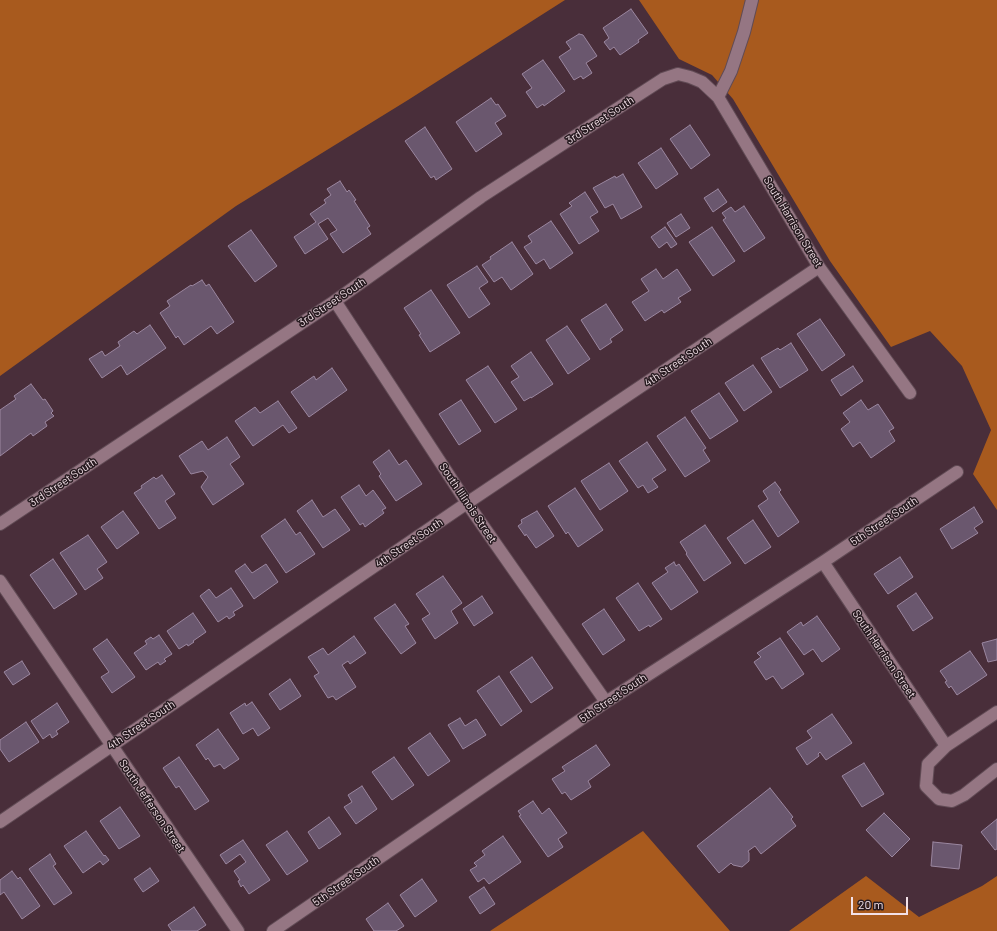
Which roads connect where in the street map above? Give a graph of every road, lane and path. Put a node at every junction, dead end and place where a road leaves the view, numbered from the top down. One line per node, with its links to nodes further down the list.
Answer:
1 (752, 0): 3 (street)
2 (663, 79): 3 (street, South Harrison Street); 5 (street, 3rd Street South)
3 (718, 97): 4 (street, South Harrison Street)
4 (819, 267): 6 (street, South Harrison Street); 8 (street, 4th Street South)
5 (335, 301): 8 (street, South Illinois Street); 9 (street, 3rd Street South)
6 (910, 393)
7 (957, 472): 10 (street, 5th Street South)
8 (467, 503): 12 (street, South Illinois Street); 14 (street, 4th Street South)
9 (0, 524)
10 (823, 562): 12 (street, 5th Street South); 15 (street, South Harrison Street)
11 (0, 581): 14 (street, South Jefferson Street)
12 (606, 702): 19 (street, 5th Street South)
13 (997, 712): 15 (street)
14 (111, 746): 17 (street, 4th Street South); 18 (street, South Jefferson Street)
15 (946, 746): 16 (street)
16 (997, 769)
17 (0, 822)
18 (238, 931)
19 (273, 931)

